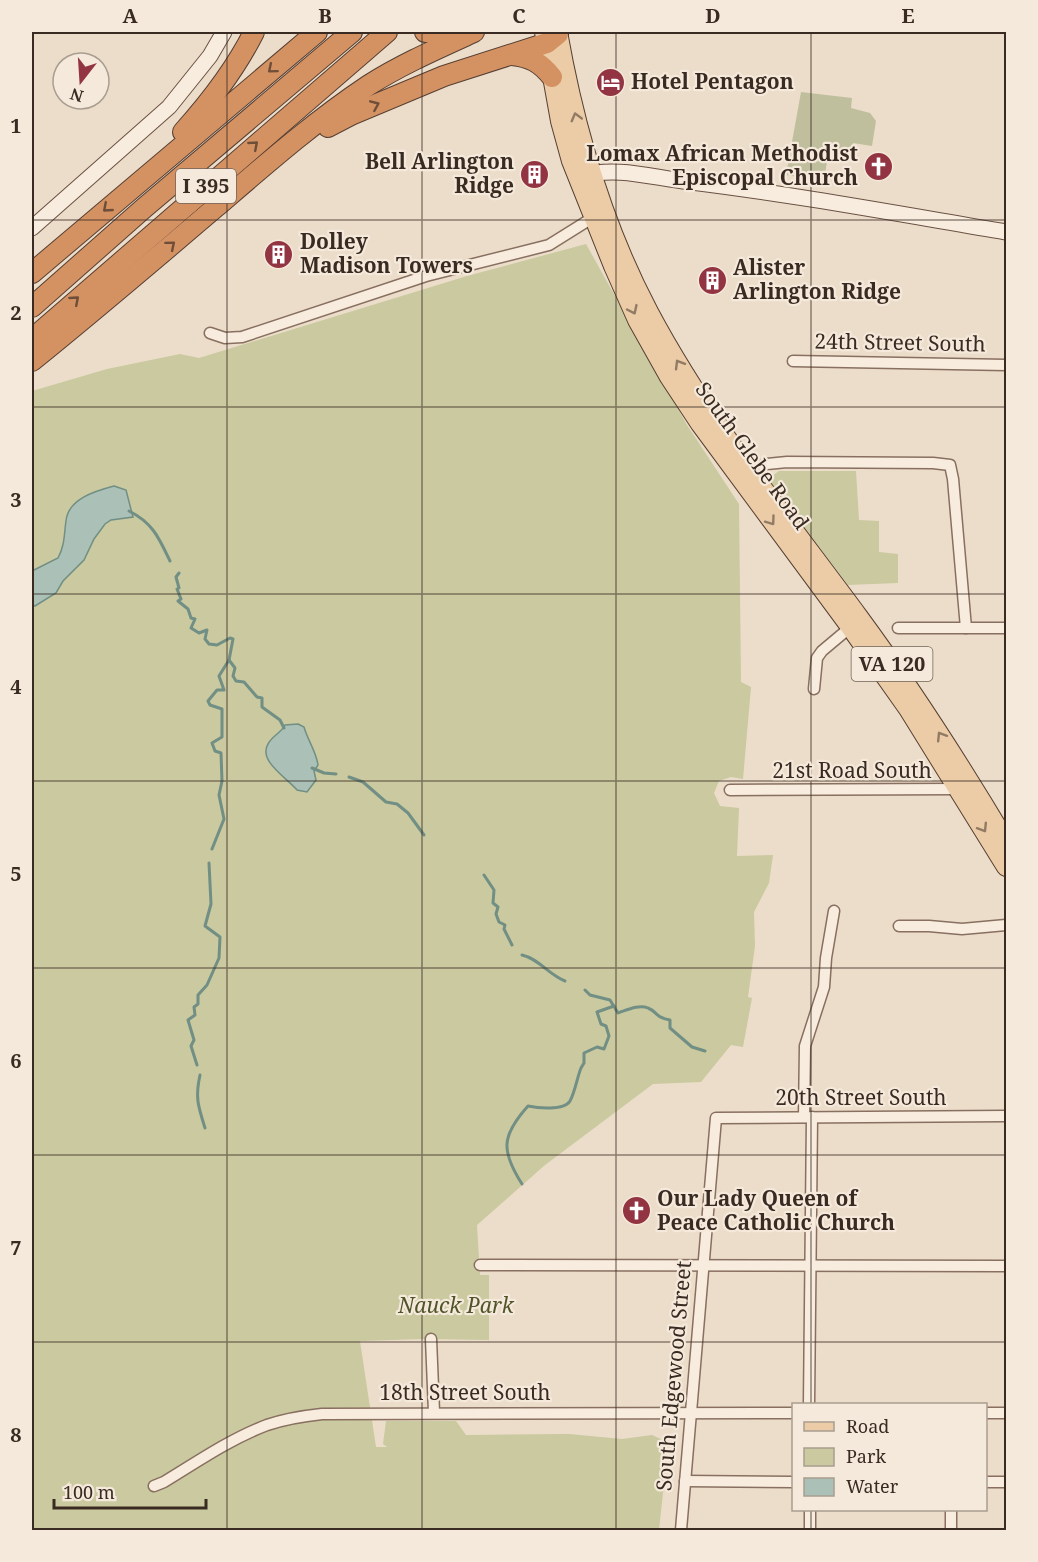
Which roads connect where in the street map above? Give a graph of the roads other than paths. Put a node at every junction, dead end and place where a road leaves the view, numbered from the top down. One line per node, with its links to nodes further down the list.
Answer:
1 (224, 32): 16 (street)
2 (254, 32): 13 (highway)
3 (317, 32): 13 (highway, I 395, one-way to 13)
4 (352, 32): 19 (highway)
5 (425, 32): 6 (highway)
6 (446, 32)
7 (474, 32): 14 (highway)
8 (385, 33): 21 (highway, I 395, one-way to 8)
9 (552, 35): 10 (highway); 11 (main road, South Glebe Road / VA 120); 12 (main road, South Glebe Road / VA 120, one-way to 9)
10 (509, 55): 11 (highway); 14 (highway, one-way to 10)
11 (552, 77): 12 (main road, South Glebe Road / VA 120)
12 (585, 175): 15 (main road, South Glebe Road / VA 120); 17 (street)
13 (129, 189): 18 (highway, I 395, one-way to 18)
14 (236, 189): 22 (highway, one-way to 14)
15 (599, 214): 20 (street); 25 (main road, South Glebe Road / VA 120)
16 (32, 228)
17 (1006, 232)
18 (32, 273)
19 (32, 307)
20 (210, 333)
21 (32, 339)
22 (32, 361)
23 (792, 361): 24 (street, 24th Street South)
24 (1006, 365)
25 (743, 472): 26 (main road, South Glebe Road / VA 120); 28 (street)
26 (856, 623): 30 (street); 31 (main road, South Glebe Road / VA 120)
27 (898, 628): 28 (street)
28 (966, 628): 29 (street)
29 (1006, 628)
30 (814, 689)
31 (966, 788): 32 (street, 21st Road South); 33 (main road, South Glebe Road / VA 120); 34 (main road, South Glebe Road / VA 120, one-way to 34)
32 (730, 790)
33 (1006, 841)
34 (1006, 867)
35 (834, 912): 39 (street)
36 (1006, 925): 37 (street)
37 (899, 926)
38 (1006, 1116): 39 (street, 20th Street South)
39 (808, 1117): 40 (street, 20th Street South); 43 (street)
40 (716, 1118): 42 (street, South Edgewood Street)
41 (480, 1265): 42 (street)
42 (702, 1265): 43 (street); 48 (street, South Edgewood Street)
43 (810, 1266): 44 (street); 46 (street)
44 (1006, 1266)
45 (431, 1339): 47 (street)
46 (809, 1403)
47 (434, 1412): 48 (street, 18th Street South); 56 (street, 18th Street South)
48 (690, 1413): 49 (street, 18th Street South); 52 (street, South Edgewood Street)
49 (792, 1413)
50 (987, 1413): 51 (street)
51 (1006, 1413)
52 (685, 1481): 53 (street); 59 (street, South Edgewood Street)
53 (792, 1482)
54 (987, 1482): 55 (street)
55 (1006, 1482)
56 (154, 1486)
57 (810, 1511): 60 (street)
58 (951, 1511): 61 (street)
59 (681, 1530)
60 (810, 1530)
61 (951, 1530)

